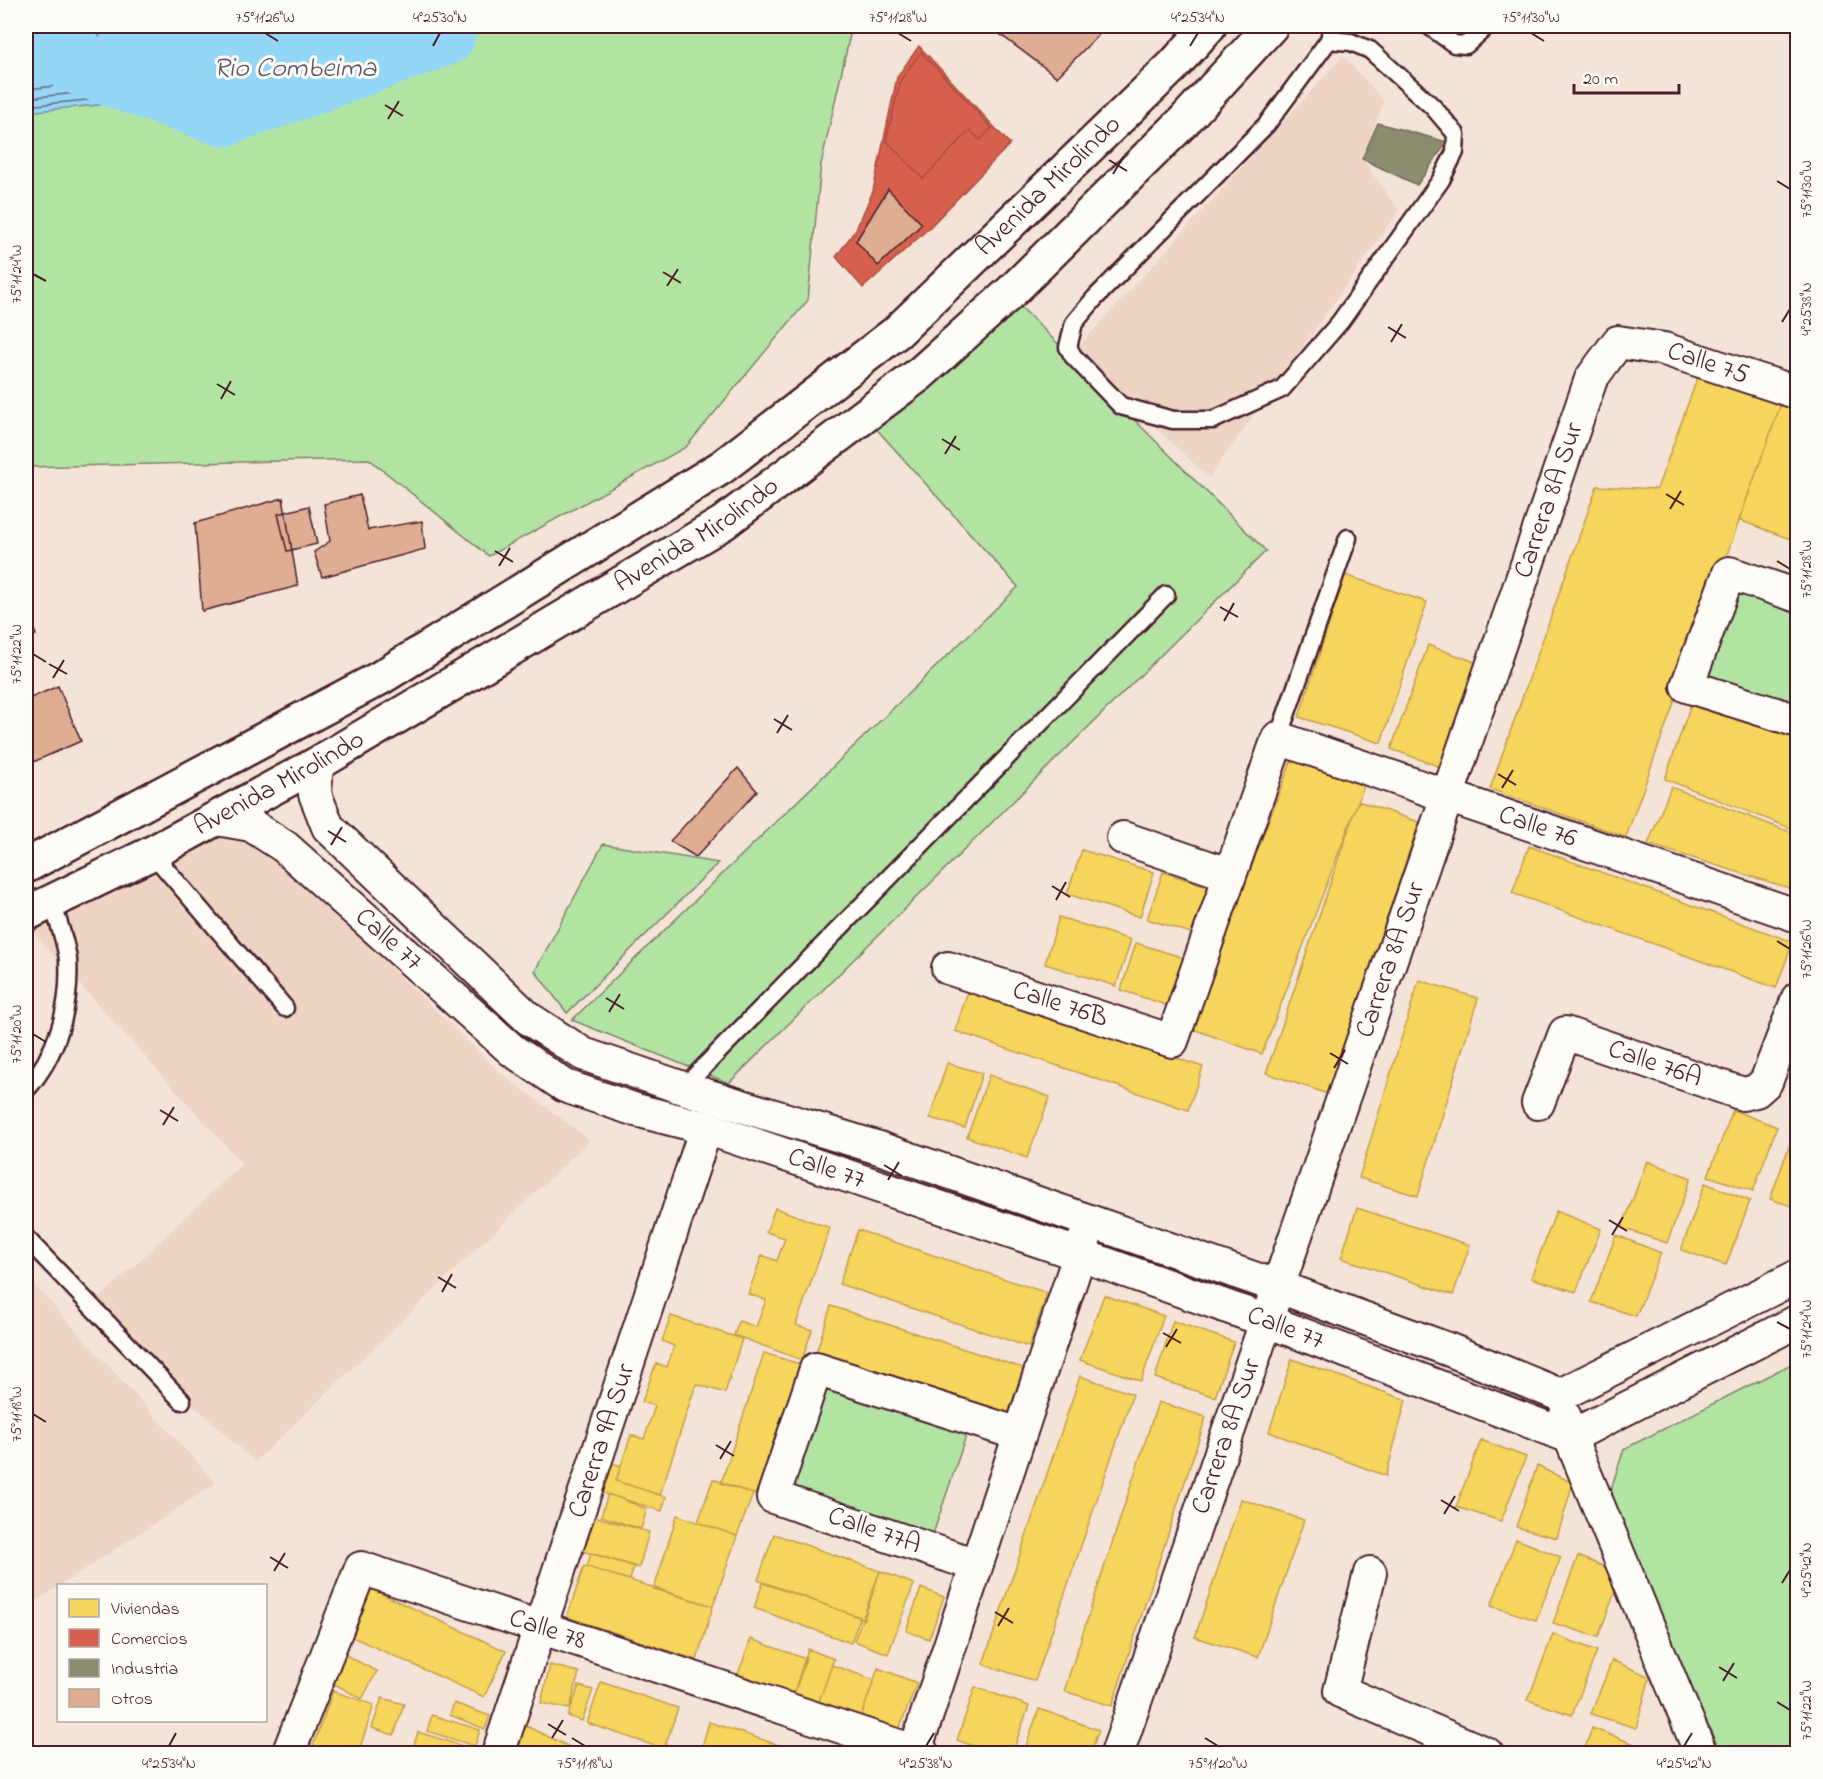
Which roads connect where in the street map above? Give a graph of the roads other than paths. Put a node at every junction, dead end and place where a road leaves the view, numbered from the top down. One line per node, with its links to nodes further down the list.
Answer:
1 (1209, 26): 18 (main road, Avenida Mirolindo)
2 (1271, 26): 13 (main road, Avenida Mirolindo)
3 (1429, 26): 4 (lane)
4 (1487, 26)
5 (1330, 33): 5 (lane)
6 (1618, 342): 7 (street, Calle 75); 14 (street, Carrera 8A Sur)
7 (1797, 393)
8 (1348, 538): 12 (lane)
9 (1166, 595): 25 (lane)
10 (1797, 596): 11 (street)
11 (1797, 721)
12 (1278, 738): 14 (street, Calle 76); 19 (street)
13 (317, 764): 15 (main road, Avenida Mirolindo); 25 (street, Calle 77)
14 (1447, 795): 21 (street, Calle 76); 34 (street, Carrera 8A Sur)
15 (217, 819): 17 (main road, Avenida Mirolindo); 28 (street, Calle 77)
16 (1123, 838): 19 (street)
17 (152, 853): 20 (main road, Avenida Mirolindo); 24 (lane)
18 (26, 866)
19 (1228, 874): 22 (street, Calle 76B)
20 (39, 908): 26 (lane)
21 (1797, 916)
22 (948, 968)
23 (1797, 998): 27 (street, Calle 76A)
24 (285, 1008)
25 (683, 1088): 28 (street); 30 (street, Calle 77)
26 (26, 1090)
27 (1538, 1103)
28 (672, 1119): 29 (street, Calle 77)
29 (706, 1128): 32 (street, Calle 77); 43 (street, Carerra 9A Sur)
30 (1091, 1223): 32 (street); 34 (street, Calle 77)
31 (26, 1239): 38 (lane)
32 (1078, 1254): 35 (street, Calle 77); 39 (street)
33 (1797, 1276): 37 (street)
34 (1279, 1287): 35 (street, Carrera 8A Sur); 37 (street, Calle 77)
35 (1267, 1321): 40 (street, Calle 77); 47 (street, Carrera 8A Sur)
36 (1797, 1321): 40 (street)
37 (1560, 1395): 40 (street)
38 (182, 1401)
39 (1019, 1434): 41 (street); 41 (street, Calle 77A)
40 (1570, 1437): 49 (street)
41 (976, 1565): 44 (street)
42 (1370, 1573): 48 (street)
43 (541, 1626): 44 (street, Calle 78); 45 (street, Calle 78); 46 (street, Carerra 9A Sur)
44 (917, 1753)
45 (288, 1754)
46 (498, 1754)
47 (1117, 1754)
48 (1487, 1754)
49 (1701, 1754)

